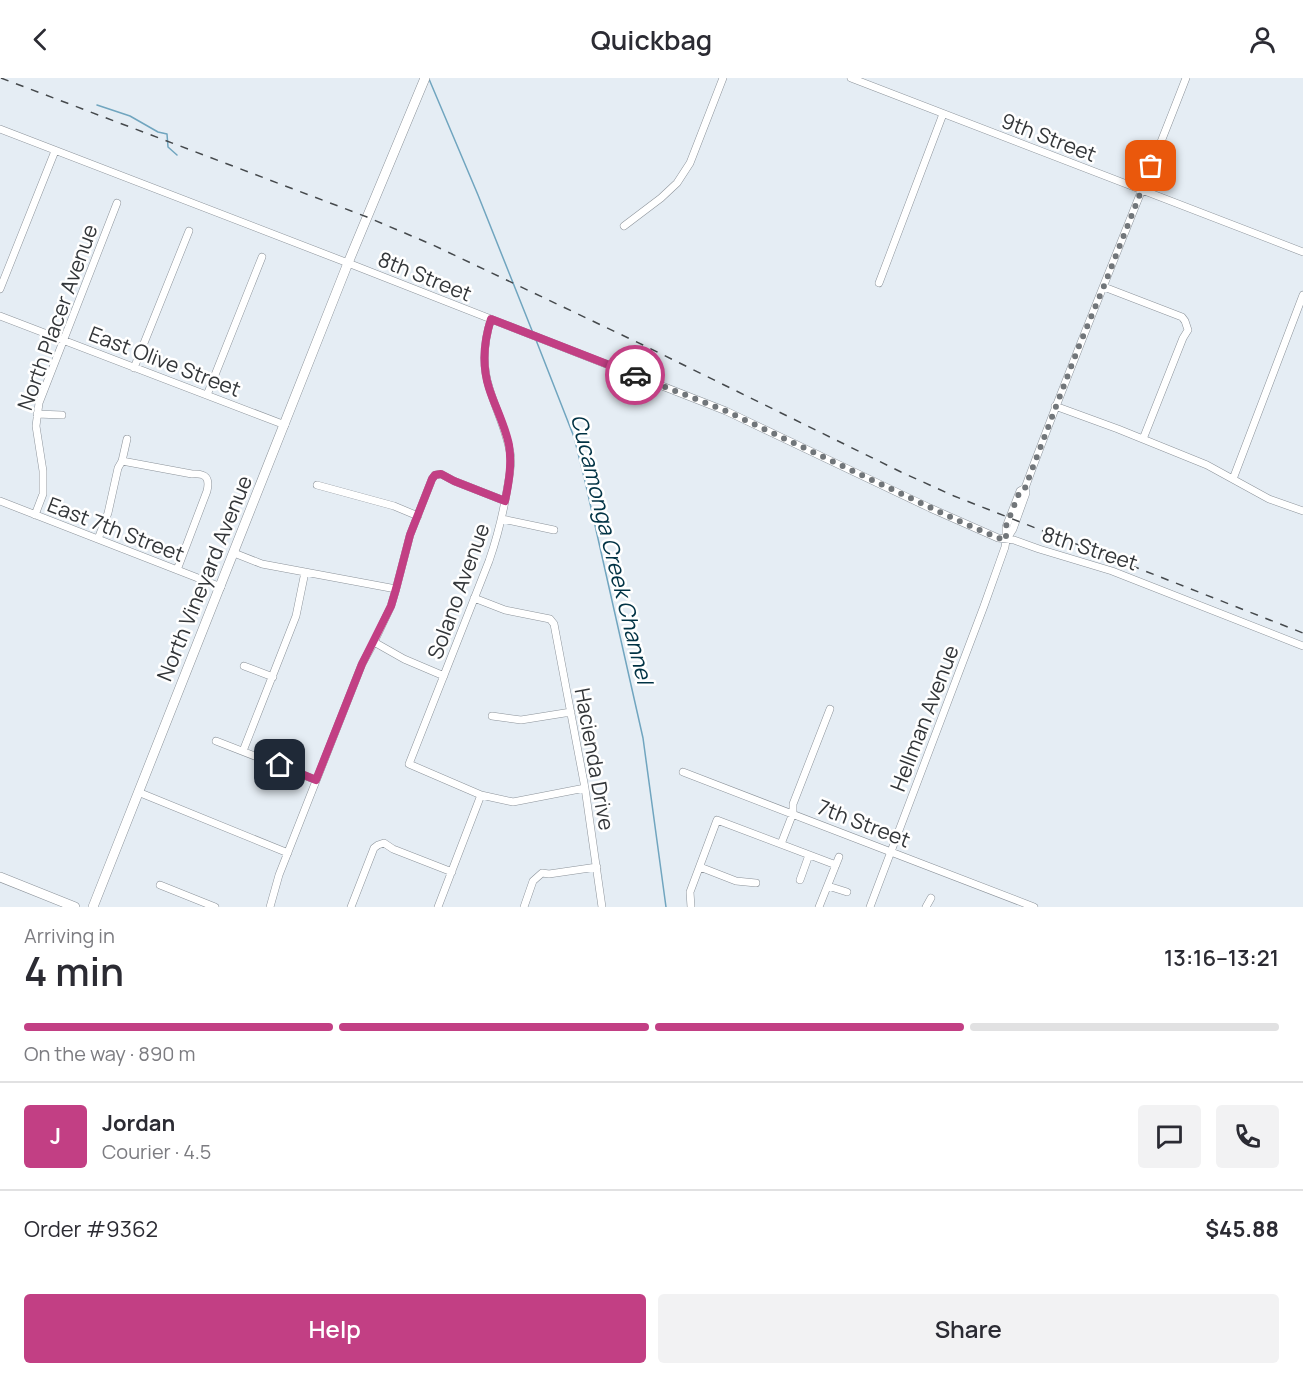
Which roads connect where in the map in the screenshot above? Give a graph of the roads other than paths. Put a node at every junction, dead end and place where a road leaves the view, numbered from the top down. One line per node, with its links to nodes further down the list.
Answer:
1 (425, 78): 14 (main road, North Vineyard Avenue)
2 (723, 78): 10 (street)
3 (851, 78): 5 (street, 9th Street)
4 (1186, 78): 8 (street, Hellman Avenue)
5 (943, 114): 8 (street, 9th Street); 15 (street)
6 (0, 129): 7 (street, 8th Street)
7 (55, 151): 14 (street, 8th Street); 17 (street)
8 (1142, 189): 12 (street, 9th Street); 16 (street, Hellman Avenue)
9 (117, 203): 21 (street, North Placer Avenue)
10 (624, 226)
11 (189, 231): 22 (street)
12 (1303, 252)
13 (261, 256): 23 (street)
14 (348, 263): 20 (street, 8th Street); 27 (main road, North Vineyard Avenue)
15 (879, 283)
16 (1104, 286): 24 (street, Hellman Avenue); 29 (street)
17 (0, 289)
18 (1303, 295): 31 (street)
19 (0, 316): 21 (street, East Olive Street)
20 (491, 319): 34 (street, Solano Avenue); 41 (street, 8th Street)
21 (63, 340): 22 (street, East Olive Street); 25 (street, North Placer Avenue)
22 (134, 368): 23 (street, East Olive Street)
23 (207, 395): 27 (street, East Olive Street)
24 (1055, 406): 29 (street); 41 (street, Hellman Avenue)
25 (37, 414): 26 (street); 36 (street, North Placer Avenue)
26 (62, 415)
27 (285, 425): 42 (main road, North Vineyard Avenue)
28 (127, 439): 30 (street)
29 (1143, 439): 31 (street)
30 (122, 461): 40 (street); 43 (street)
31 (1233, 479): 35 (street)
32 (317, 485): 37 (street)
33 (0, 501): 36 (street, East 7th Street)
34 (505, 501): 37 (street); 38 (street, Solano Avenue)
35 (1303, 511)
36 (35, 515): 40 (street, East 7th Street)
37 (418, 516): 46 (street)
38 (502, 519): 39 (street); 47 (street, Solano Avenue)
39 (554, 530)
40 (98, 539): 43 (street, East 7th Street)
41 (1006, 540): 49 (street, 8th Street); 65 (street, Hellman Avenue)
42 (234, 553): 44 (street); 45 (main road, North Vineyard Avenue)
43 (177, 570): 45 (street, East 7th Street)
44 (305, 572): 46 (street); 52 (street)
45 (221, 587): 61 (main road, North Vineyard Avenue)
46 (396, 589): 48 (street)
47 (474, 598): 51 (street, Solano Avenue); 54 (street, Hacienda Drive)
48 (374, 642): 51 (street); 59 (street)
49 (1303, 646)
50 (244, 666): 52 (street)
51 (444, 676): 62 (street, Solano Avenue)
52 (273, 677): 57 (street)
53 (830, 709): 63 (street)
54 (571, 712): 55 (street); 60 (street, Hacienda Drive)
55 (492, 716)
56 (216, 741): 57 (street)
57 (243, 751): 59 (street)
58 (683, 772): 63 (street, 7th Street)
59 (316, 780): 66 (street)
60 (585, 788): 62 (street); 70 (street, Hacienda Drive)
61 (138, 792): 66 (street); 81 (main road, North Vineyard Avenue)
62 (481, 795): 72 (street)
63 (793, 813): 64 (street); 65 (street, 7th Street)
64 (781, 844): 67 (street); 71 (street)
65 (892, 851): 90 (street, Hellman Avenue); 92 (street, 7th Street)
66 (288, 853): 83 (street)
67 (809, 855): 69 (street); 74 (street)
68 (839, 857): 69 (street)
69 (836, 865): 77 (street)
70 (597, 867): 86 (street); 87 (street, Hacienda Drive)
71 (700, 867): 75 (street); 88 (street)
72 (452, 872): 84 (street); 85 (street)
73 (0, 877): 80 (main road)
74 (800, 880)
75 (756, 883)
76 (160, 885): 82 (street)
77 (828, 886): 78 (street); 89 (street)
78 (847, 892)
79 (931, 898): 91 (street)
80 (75, 907)
81 (93, 907)
82 (215, 907)
83 (270, 907)
84 (351, 907)
85 (438, 907)
86 (524, 907)
87 (602, 907)
88 (691, 907)
89 (819, 907)
90 (870, 907)
91 (926, 907)
92 (1034, 907)

